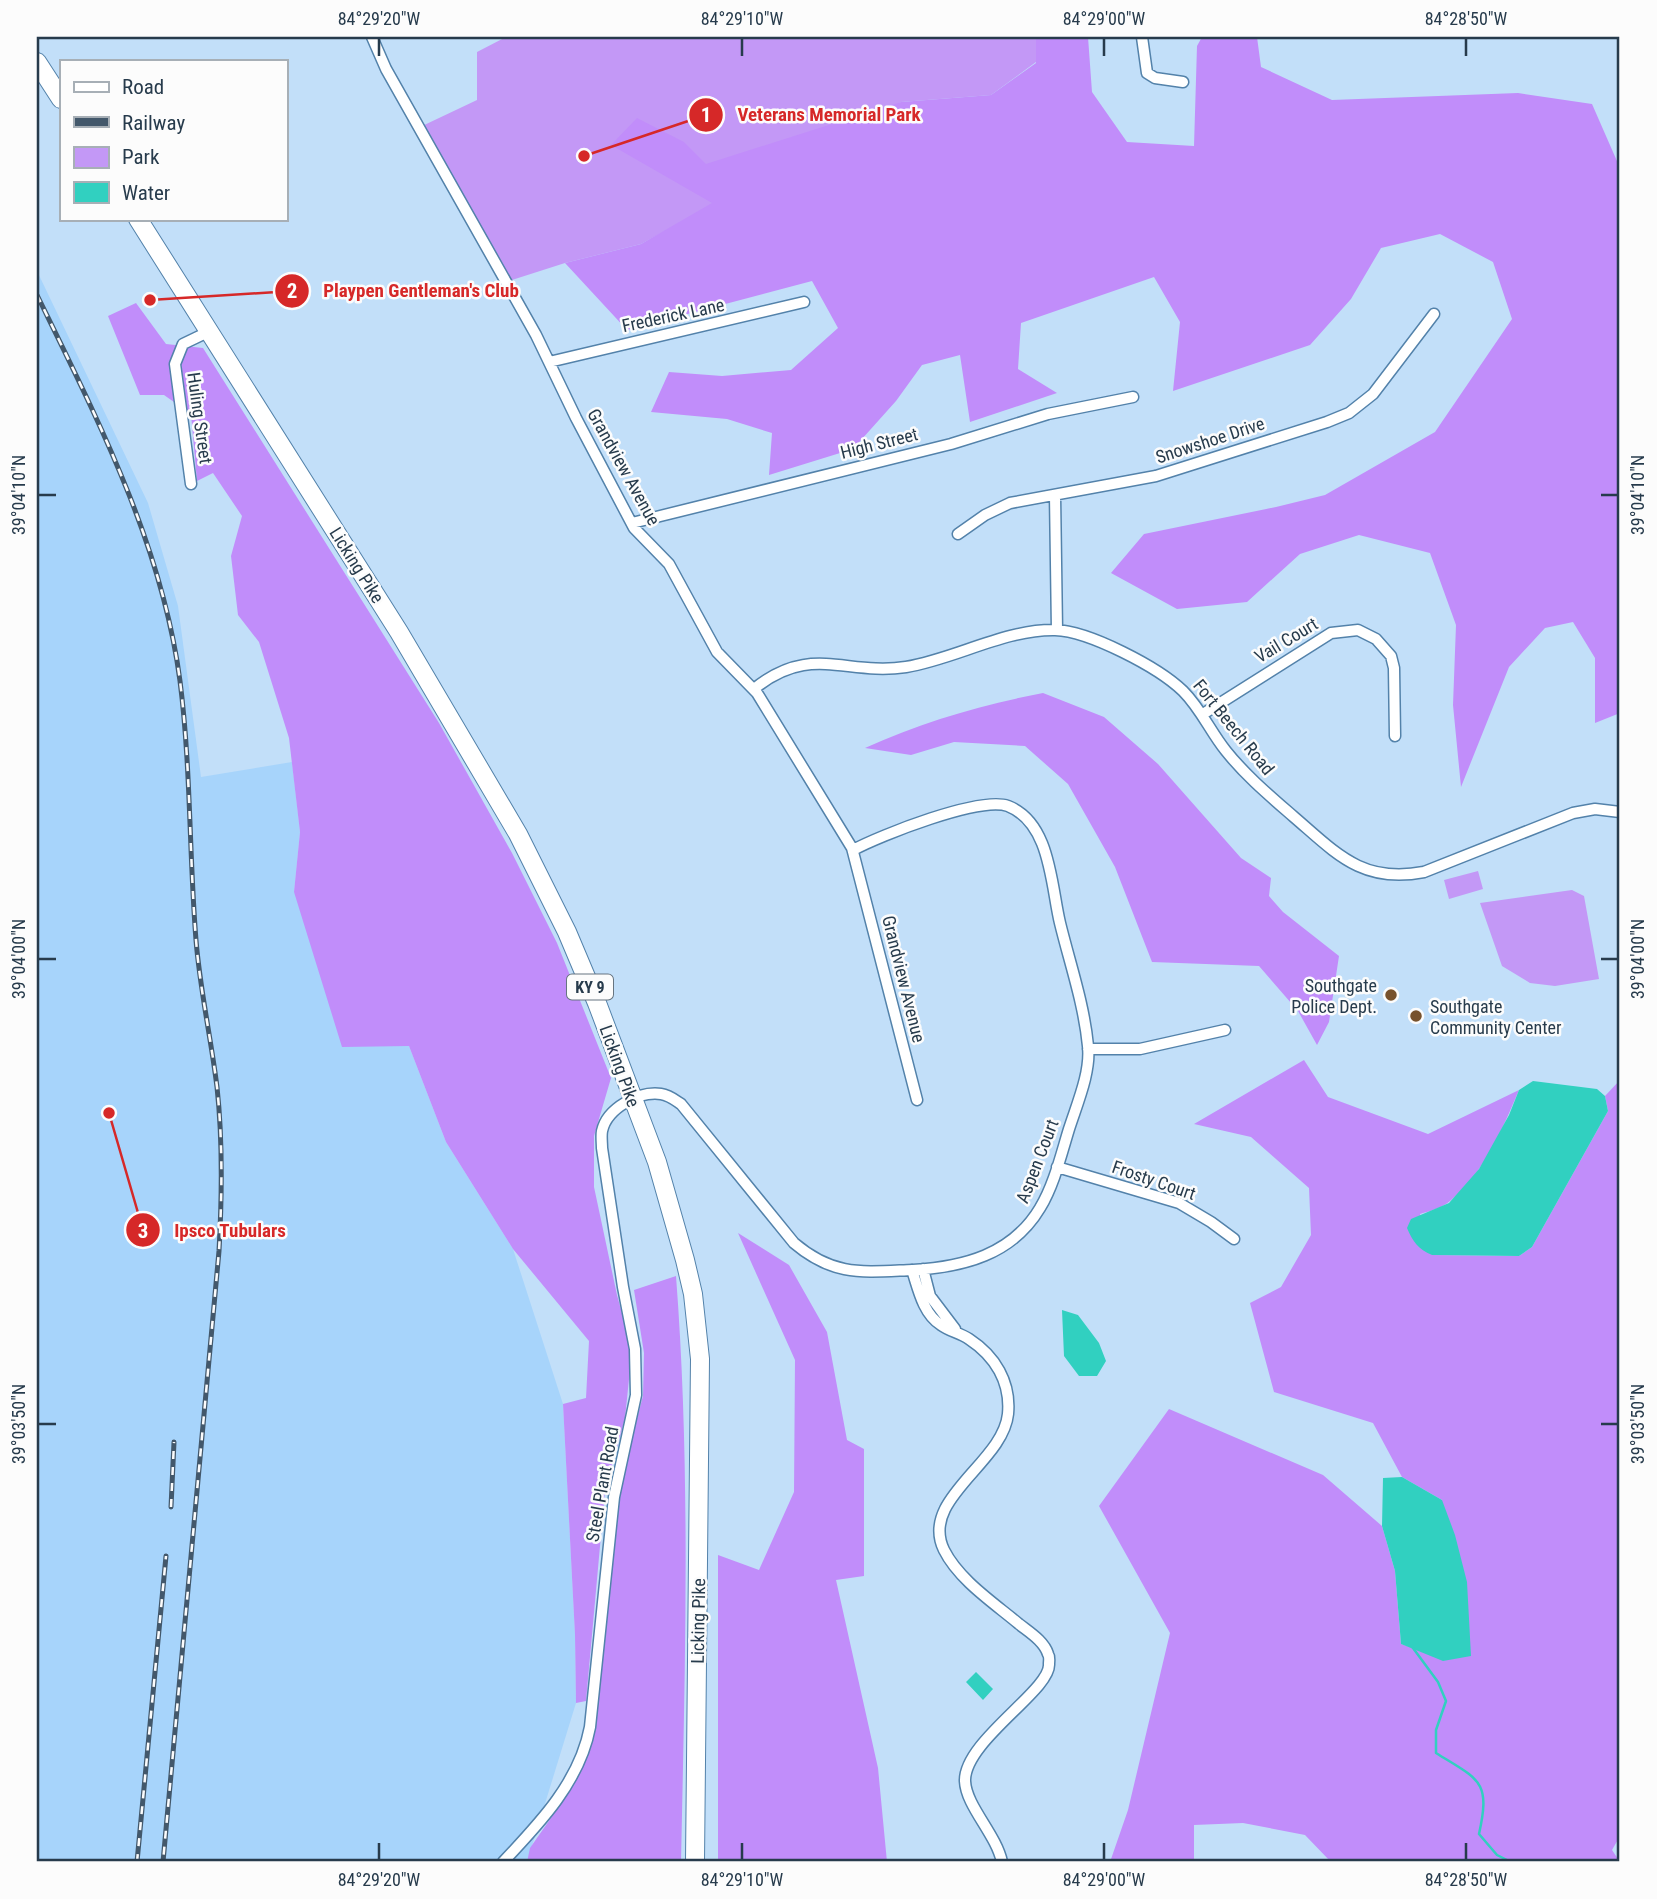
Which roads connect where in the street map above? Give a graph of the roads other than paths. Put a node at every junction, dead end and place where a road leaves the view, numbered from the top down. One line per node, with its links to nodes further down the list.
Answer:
1 (372, 37): 10 (street, Grandview Avenue)
2 (1142, 37): 4 (street)
3 (37, 62): 5 (main road)
4 (1183, 82)
5 (60, 97)
6 (139, 220): 9 (main road, Licking Pike / KY 9)
7 (804, 302): 10 (street, Frederick Lane)
8 (1434, 314): 13 (street, Snowshoe Drive)
9 (208, 332): 12 (street, Huling Street); 24 (main road, Licking Pike / KY 9)
10 (549, 362): 14 (street, Grandview Avenue)
11 (1133, 397): 14 (street, High Street)
12 (191, 484)
13 (1055, 495): 15 (street, Snowshoe Drive); 16 (street)
14 (632, 523): 17 (street, Grandview Avenue)
15 (958, 534)
16 (1056, 630): 17 (street, Fort Beech Road); 18 (street, Fort Beech Road)
17 (754, 689): 21 (street, Grandview Avenue)
18 (1203, 714): 19 (street, Vail Court); 20 (street, Fort Beech Road)
19 (1395, 736)
20 (1620, 812)
21 (853, 850): 23 (street, Aspen Court); 25 (street, Grandview Avenue)
22 (1225, 1031): 23 (street)
23 (1088, 1049): 26 (street, Aspen Court)
24 (632, 1100): 28 (street, Aspen Court); 29 (street, Steel Plant Road); 30 (main road, Licking Pike / KY 9)
25 (917, 1100)
26 (1056, 1167): 27 (street, Frosty Court); 28 (street, Aspen Court)
27 (1234, 1239)
28 (917, 1270): 31 (street)
29 (503, 1862)
30 (695, 1862)
31 (1002, 1862)

